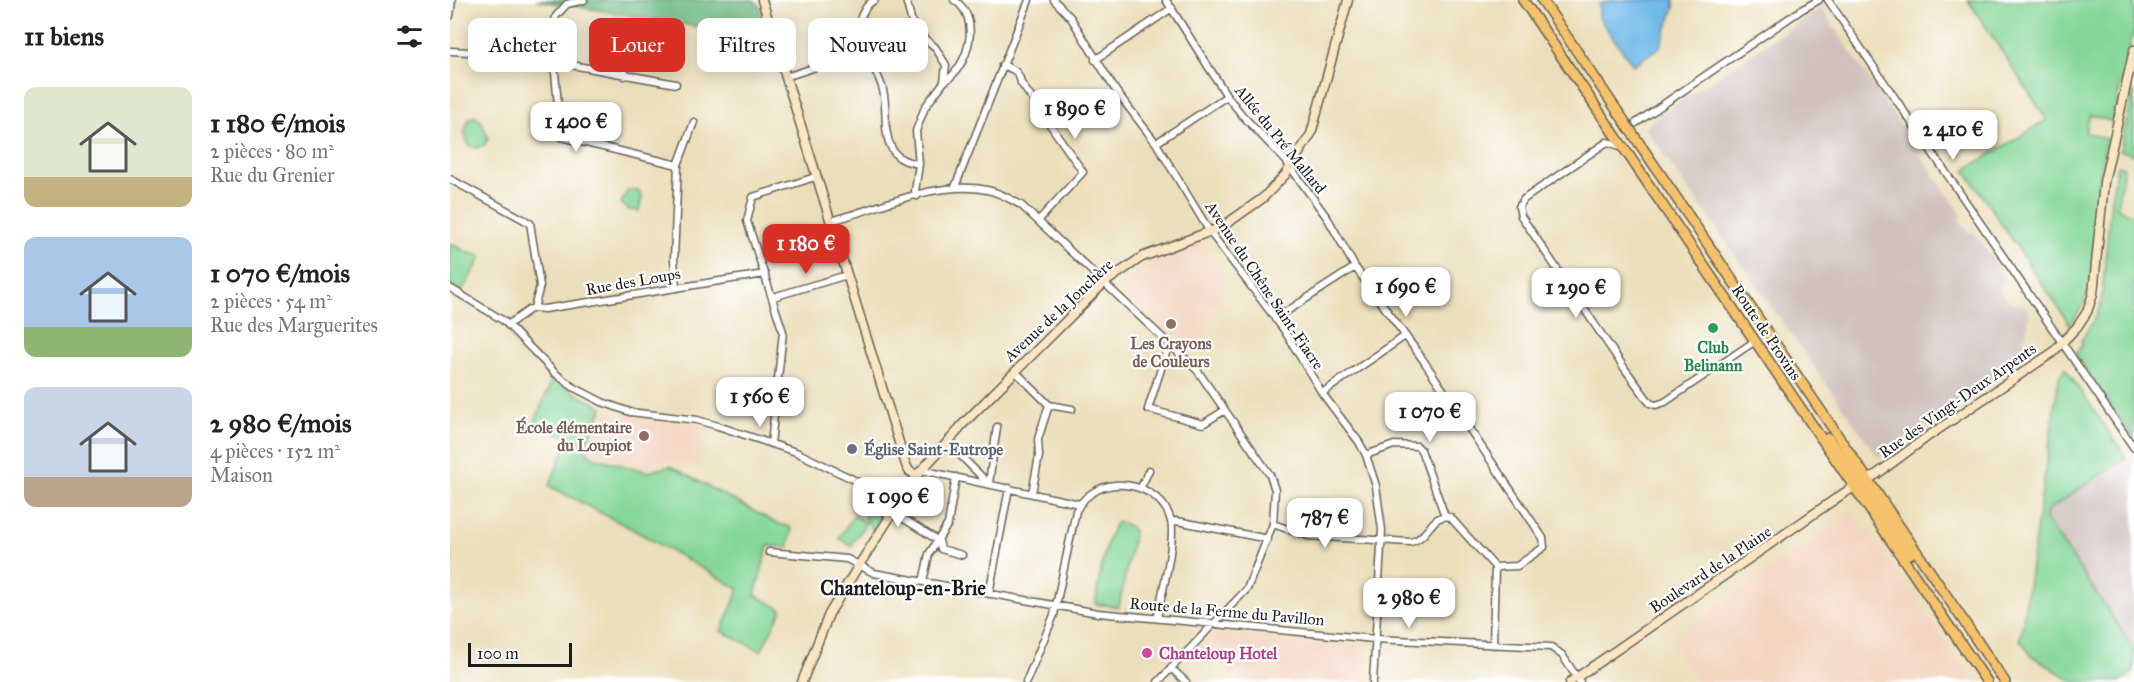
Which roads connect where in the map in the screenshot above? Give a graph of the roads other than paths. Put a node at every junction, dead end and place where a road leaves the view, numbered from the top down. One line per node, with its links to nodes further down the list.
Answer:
1 (452, 0): 16 (street)
2 (584, 0): 17 (street)
3 (762, 0): 28 (main road)
4 (875, 0): 40 (street)
5 (906, 0): 29 (street)
6 (954, 0): 29 (street)
7 (1029, 0): 22 (street)
8 (1054, 0): 21 (street, Avenue du Chêne Saint-Fiacre)
9 (1166, 0): 15 (street, Allée du Pré Mallard)
10 (1348, 0): 42 (main road, Avenue de la Jonchère)
11 (1523, 0): 35 (main road, Route de Provins)
12 (1542, 0): 32 (main road, Route de Provins)
13 (1819, 0): 34 (street)
14 (1828, 0): 62 (street)
15 (1172, 8): 21 (street); 31 (street, Allée du Pré Mallard)
16 (450, 16)
17 (556, 18)
18 (2134, 50): 62 (main road, Rue des Vingt-Deux Arpents)
19 (450, 51): 20 (street)
20 (468, 52)
21 (1095, 60): 38 (street, Avenue du Chêne Saint-Fiacre)
22 (1002, 65): 45 (street); 47 (street)
23 (577, 67): 27 (street)
24 (808, 70): 28 (street)
25 (555, 72): 41 (street)
26 (625, 72): 27 (street)
27 (624, 76): 30 (street)
28 (785, 77): 43 (main road)
29 (944, 82): 40 (street)
30 (676, 84)
31 (1227, 96): 38 (street); 42 (street, Allée du Pré Mallard)
32 (1620, 117): 34 (street); 36 (main road, Route de Provins)
33 (694, 122): 41 (street)
34 (1636, 123): 36 (street)
35 (1609, 125): 37 (street); 39 (main road, Route de Provins)
36 (1636, 140): 78 (main road, Route de Provins)
37 (1606, 142): 39 (street); 61 (street)
38 (1156, 143): 49 (street, Avenue du Chêne Saint-Fiacre)
39 (1624, 147): 61 (main road, Route de Provins)
40 (919, 164): 46 (street)
41 (678, 165): 54 (street)
42 (1290, 167): 49 (main road, Avenue de la Jonchère); 50 (street, Allée du Pré Mallard)
43 (815, 177): 48 (main road); 51 (street)
44 (450, 178): 57 (street)
45 (955, 187): 46 (street); 47 (street)
46 (917, 196): 48 (street)
47 (1038, 221): 53 (street)
48 (830, 222): 52 (main road)
49 (1210, 232): 53 (main road, Avenue de la Jonchère); 58 (street, Avenue du Chêne Saint-Fiacre)
50 (1355, 267): 58 (street); 60 (street, Allée du Pré Mallard)
51 (765, 274): 54 (street, Rue des Loups); 56 (street)
52 (847, 275): 56 (street); 75 (main road)
53 (1104, 283): 63 (street); 64 (main road, Avenue de la Jonchère)
54 (676, 287): 57 (street, Rue des Loups)
55 (450, 288): 59 (street)
56 (773, 297): 71 (street)
57 (534, 308): 59 (street, Rue des Loups)
58 (1275, 319): 65 (street, Avenue du Chêne Saint-Fiacre)
59 (509, 324): 71 (street)
60 (1405, 336): 65 (street); 94 (street, Allée du Pré Mallard)
61 (1755, 341): 78 (main road, Route de Provins)
62 (2063, 343): 72 (street); 78 (main road, Rue des Vingt-Deux Arpents)
63 (1169, 344): 68 (street); 68 (street)
64 (1015, 370): 66 (street); 70 (main road, Avenue de la Jonchère)
65 (1322, 393): 73 (street, Avenue du Chêne Saint-Fiacre)
66 (1049, 405): 67 (street); 82 (street)
67 (1072, 409)
68 (1226, 410): 87 (street)
69 (998, 427): 77 (street)
70 (948, 443): 75 (main road, Avenue de la Jonchère); 77 (street)
71 (771, 444): 79 (street)
72 (2134, 448)
73 (1366, 455): 85 (street); 90 (street, Avenue du Chêne Saint-Fiacre)
74 (1149, 470): 80 (street)
75 (917, 476): 76 (street); 79 (street); 84 (main road, Avenue de la Jonchère)
76 (956, 477): 77 (street); 89 (street)
77 (989, 483): 81 (street)
78 (1861, 484): 103 (main road, Boulevard de la Plaine); 109 (main road, Route de Provins); 110 (main road, Route de Provins)
79 (867, 486): 84 (street)
80 (1141, 487): 83 (street); 86 (street)
81 (1009, 488): 82 (street); 96 (street)
82 (1032, 493): 83 (street)
83 (1080, 504): 97 (street)
84 (891, 515): 89 (street); 93 (main road, Avenue de la Jonchère)
85 (1445, 516): 90 (street); 94 (street)
86 (1171, 522): 88 (street); 98 (street)
87 (1273, 524): 88 (street); 90 (street)
88 (1268, 539): 99 (street)
89 (939, 541): 92 (street); 95 (street)
90 (1382, 541): 100 (street, Avenue du Chêne Saint-Fiacre)
91 (769, 552): 93 (street, Route de la Ferme du Pavillon)
92 (962, 555)
93 (859, 565): 95 (street, Route de la Ferme du Pavillon); 104 (main road, Avenue de la Jonchère)
94 (1496, 567): 101 (street)
95 (923, 582): 96 (street, Route de la Ferme du Pavillon)
96 (989, 594): 97 (street, Route de la Ferme du Pavillon)
97 (1056, 606): 98 (street, Route de la Ferme du Pavillon); 105 (street)
98 (1157, 618): 99 (street, Route de la Ferme du Pavillon)
99 (1213, 622): 100 (street, Route de la Ferme du Pavillon); 102 (street)
100 (1375, 639): 101 (street, Route de la Ferme du Pavillon); 108 (street, Avenue du Chêne Saint-Fiacre)
101 (1493, 645): 103 (street, Route de la Ferme du Pavillon)
102 (1171, 668): 106 (street); 107 (street)
103 (1576, 680)
104 (802, 682)
105 (1026, 682)
106 (1158, 682)
107 (1186, 682)
108 (1373, 682)
109 (1987, 682)
110 (2004, 682)

